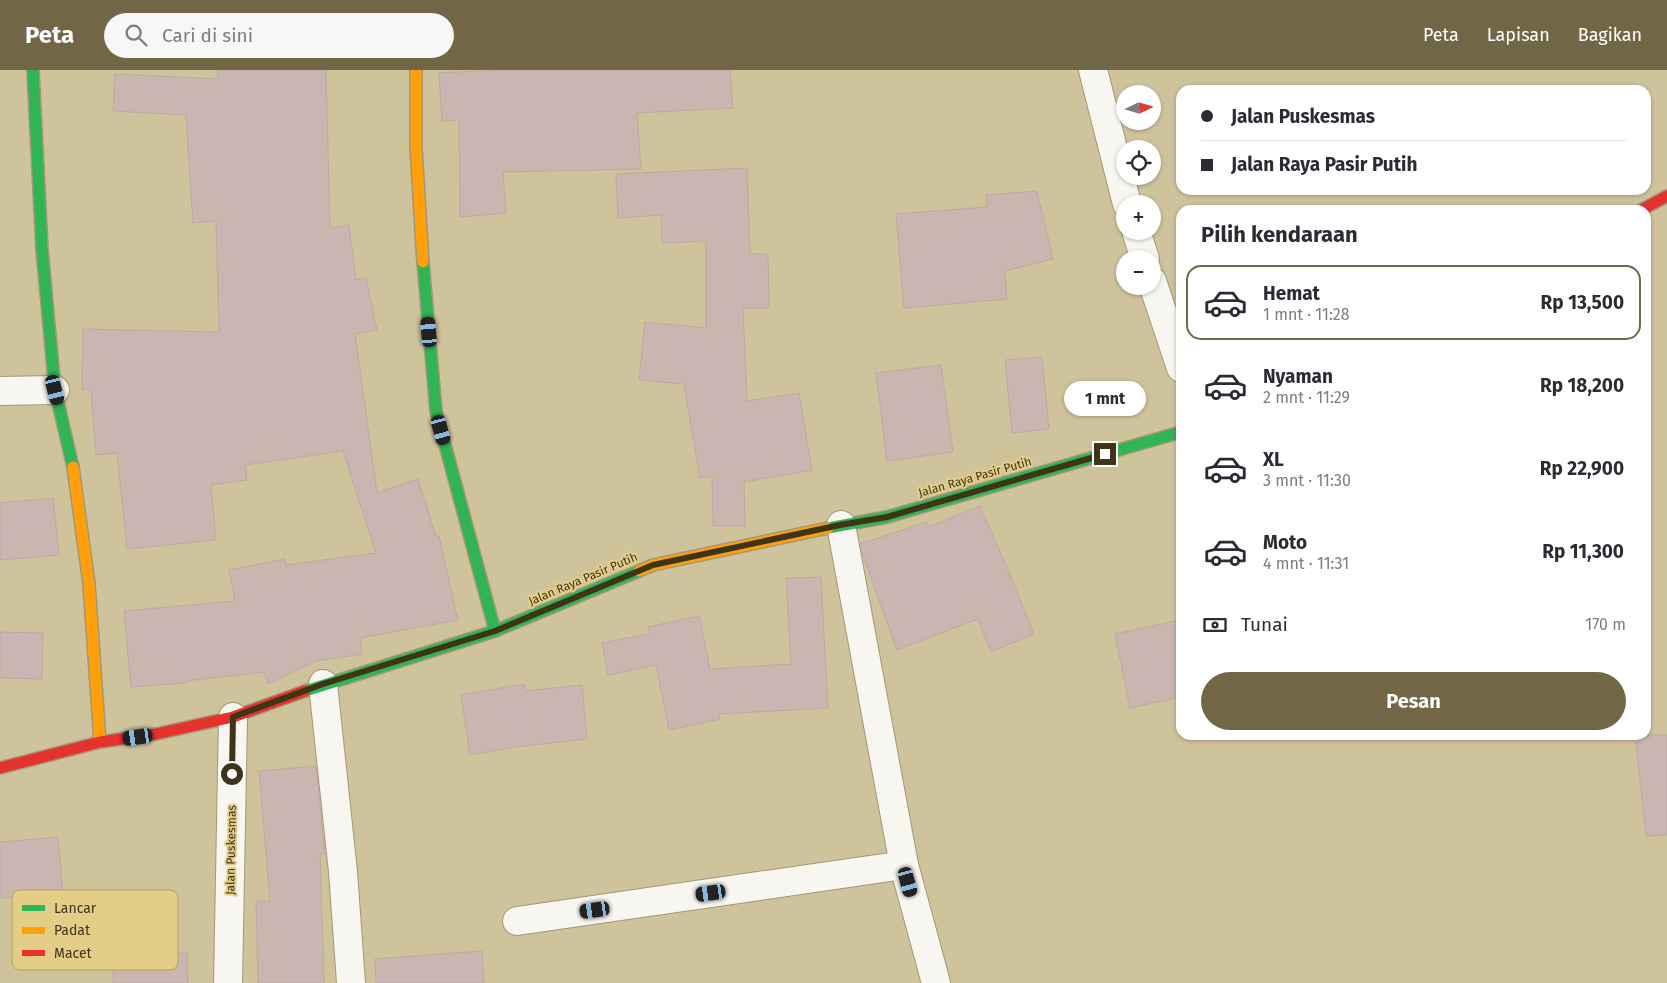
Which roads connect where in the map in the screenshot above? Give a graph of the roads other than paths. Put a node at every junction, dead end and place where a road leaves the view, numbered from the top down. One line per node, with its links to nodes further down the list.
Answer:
1 (33, 70): 10 (street)
2 (416, 70): 13 (street)
3 (1093, 70): 4 (street)
4 (1125, 195)
5 (1667, 196): 6 (street)
6 (1650, 205)
7 (1157, 295): 8 (street)
8 (1176, 353)
9 (0, 390): 10 (street)
10 (55, 390): 16 (street)
11 (1176, 433): 12 (street, Jalan Raya Pasir Putih)
12 (840, 525): 13 (street, Jalan Raya Pasir Putih); 18 (street)
13 (495, 631): 14 (street, Jalan Raya Pasir Putih)
14 (323, 684): 15 (street, Jalan Raya Pasir Putih); 21 (street)
15 (233, 717): 16 (street, Jalan Raya Pasir Putih); 20 (street, Jalan Puskesmas)
16 (100, 742): 17 (street, Jalan Raya Pasir Putih)
17 (0, 768)
18 (904, 865): 19 (street); 22 (street)
19 (517, 921)
20 (228, 983)
21 (351, 983)
22 (936, 983)

